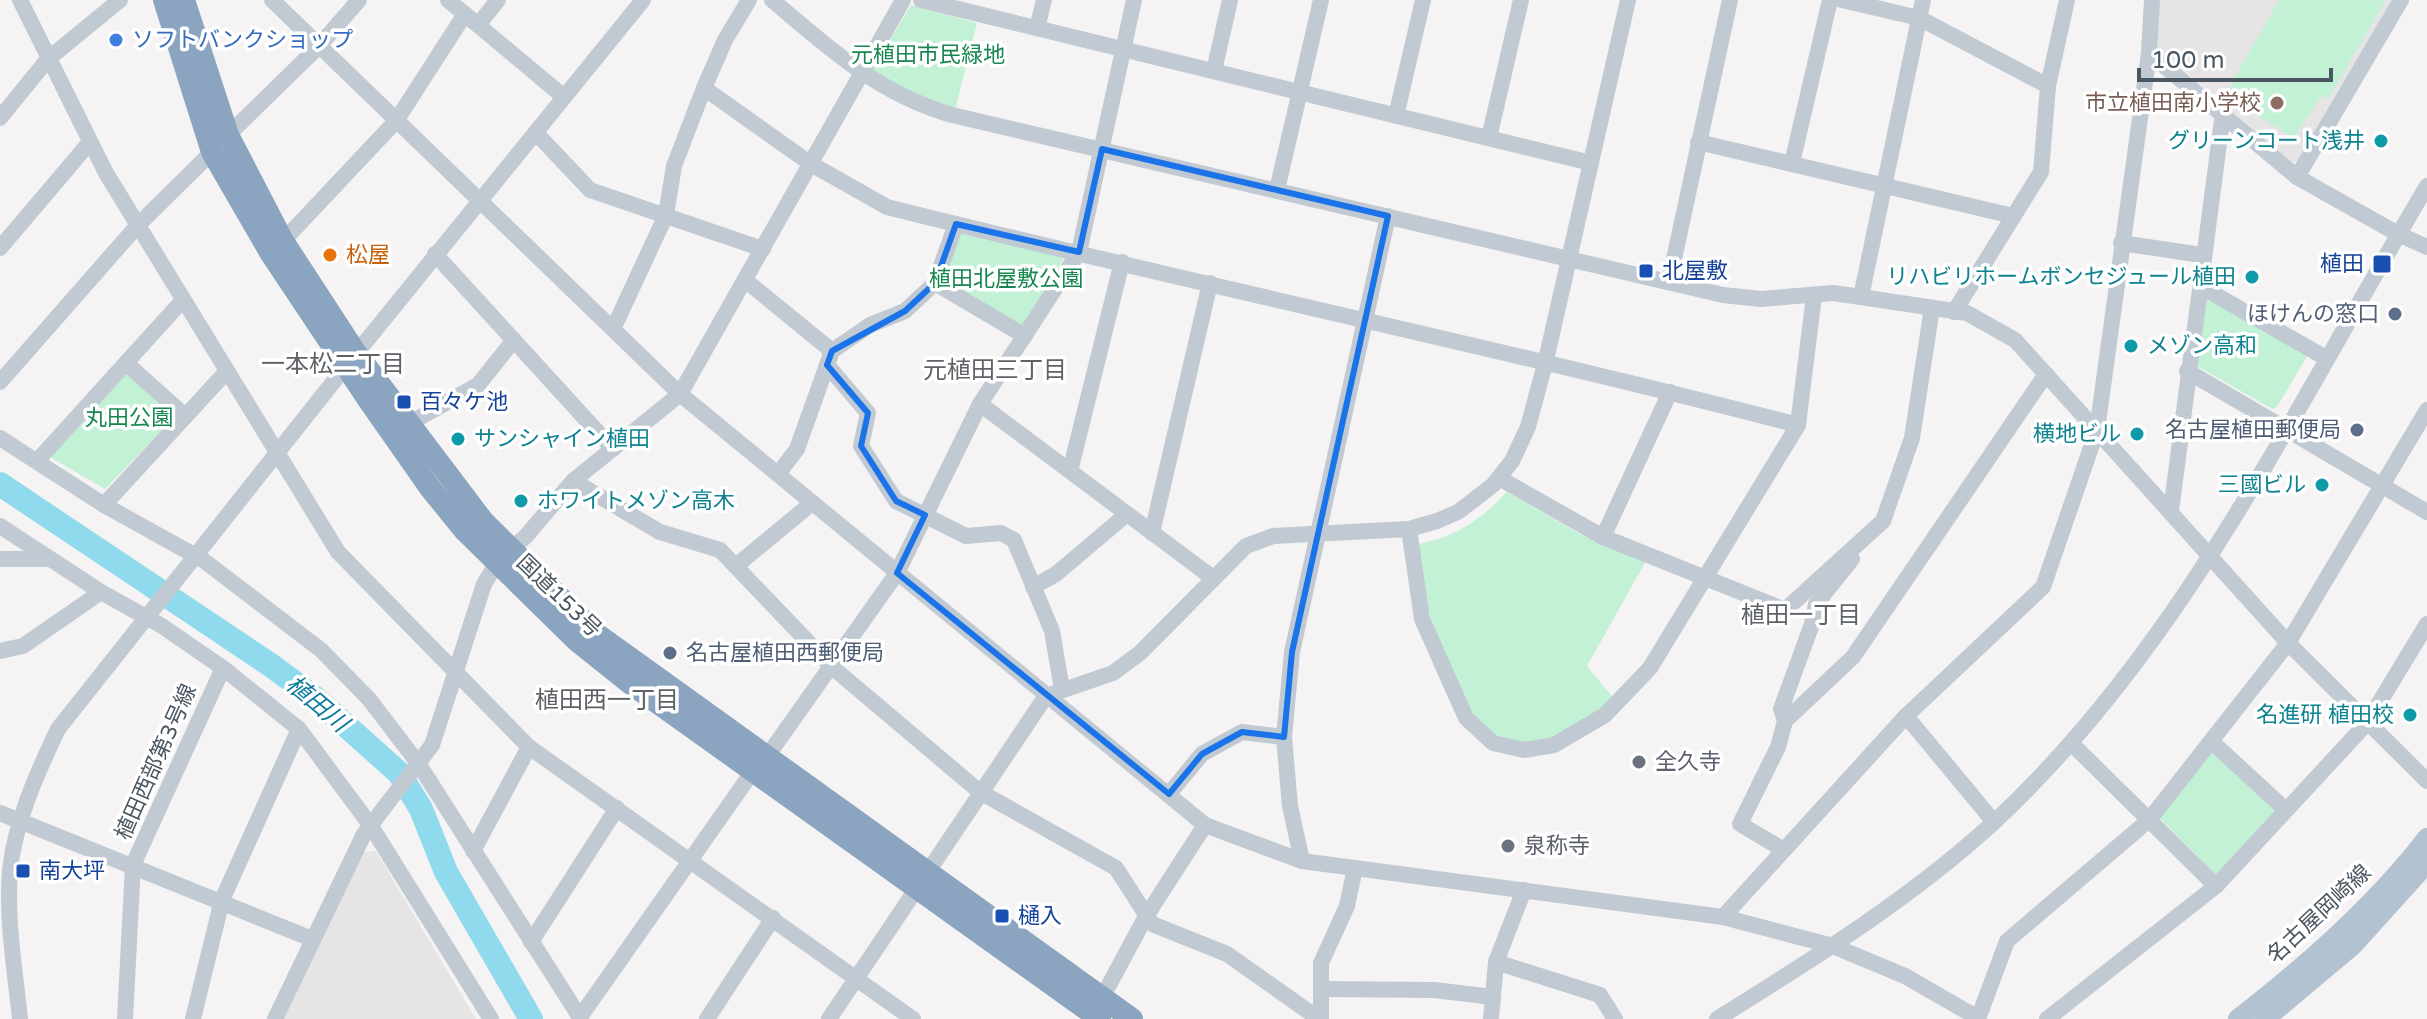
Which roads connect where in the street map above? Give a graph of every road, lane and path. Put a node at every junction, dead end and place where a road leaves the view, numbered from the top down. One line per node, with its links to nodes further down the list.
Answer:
1 (20, 0): 35 (street)
2 (120, 0): 35 (street)
3 (164, 0): 50 (highway, 国道153号)
4 (184, 0): 50 (highway, 国道153号)
5 (272, 0): 32 (street)
6 (359, 0): 32 (street)
7 (448, 0): 28 (street)
8 (498, 0): 30 (street)
9 (643, 0): 41 (street)
10 (749, 0): 39 (street)
11 (772, 0): 37 (street)
12 (903, 0): 37 (street)
13 (921, 0): 31 (street)
14 (1044, 0): 31 (street)
15 (1134, 0): 33 (street)
16 (1230, 0): 36 (street)
17 (1321, 0): 40 (street)
18 (1423, 0): 43 (street)
19 (1521, 0): 47 (street)
20 (1628, 0): 52 (street)
21 (1730, 0): 49 (street)
22 (1830, 0): 53 (street)
23 (1842, 0): 29 (street)
24 (1923, 0): 29 (street)
25 (2067, 0): 38 (street)
26 (2152, 0): 34 (street)
27 (2401, 0): 55 (street)
28 (465, 14): 30 (street); 45 (street)
29 (1919, 18): 38 (street); 56 (street)
30 (478, 25): 41 (street)
31 (1037, 28): 33 (street)
32 (319, 46): 45 (street); 50 (street)
33 (1123, 49): 36 (street); 51 (street)
34 (2149, 53): 42 (street); 67 (street)
35 (48, 59): 44 (street); 48 (street)
36 (1214, 71): 40 (street)
37 (861, 75): 51 (street); 54 (street)
38 (2048, 86): 62 (street)
39 (704, 88): 54 (street); 60 (street)
40 (1300, 92): 43 (street); 58 (street)
41 (564, 97): 46 (street)
42 (2223, 113): 55 (street); 73 (street)
43 (1396, 116): 47 (street)
44 (0, 118)
45 (396, 121): 59 (street); 66 (street)
46 (536, 133): 59 (street); 60 (street)
47 (1489, 138): 52 (street)
48 (90, 142): 64 (street); 69 (street)
49 (1698, 142): 53 (street); 77 (street)
50 (220, 143): 64 (street); 66 (highway, 国道153号); 92 (highway, 国道153号)
51 (1102, 149): 58 (street); 71 (street)
52 (1591, 163): 74 (street)
53 (1792, 163): 56 (street)
54 (811, 164): 63 (street); 70 (street)
55 (2297, 177): 65 (street)
56 (1883, 183): 62 (street); 82 (street)
57 (2427, 186): 65 (street)
58 (1277, 190): 61 (street)
59 (482, 201): 72 (street); 87 (street)
60 (666, 215): 70 (street); 87 (street)
61 (1388, 216): 74 (street); 86 (street)
62 (2013, 216): 85 (street)
63 (956, 224): 71 (street); 78 (street)
64 (138, 225): 83 (street); 98 (street)
65 (2398, 234): 68 (street); 91 (street)
66 (283, 241): 92 (highway, 国道153号)
67 (2121, 243): 73 (street); 107 (street)
68 (2427, 247)
69 (0, 248)
70 (763, 249): 76 (street)
71 (1079, 252): 75 (street); 88 (street)
72 (435, 254): 89 (street); 92 (street)
73 (2202, 255): 80 (street)
74 (1570, 258): 77 (street); 93 (street)
75 (1122, 262): 79 (street); 112 (street)
76 (745, 280): 90 (street); 100 (street)
77 (1669, 282): 81 (street)
78 (935, 283): 88 (street); 90 (street)
79 (1210, 283): 86 (street); 126 (street)
80 (2200, 286): 91 (street); 96 (street)
81 (1814, 296): 82 (street); 105 (street)
82 (1861, 297): 84 (street)
83 (183, 300): 94 (street); 95 (street)
84 (1932, 308): 85 (street); 123 (street)
85 (1954, 312): 97 (street)
86 (1366, 320): 93 (street); 127 (street)
87 (614, 327): 100 (street)
88 (1025, 336): 101 (street)
89 (514, 340): 104 (street); 109 (street)
90 (829, 358): 113 (street); 122 (street)
91 (2326, 358): 106 (street)
92 (351, 359): 104 (highway, 国道153号); 110 (street); 130 (highway, 国道153号)
93 (1546, 360): 99 (street); 114 (street)
94 (126, 363): 103 (street); 111 (street)
95 (227, 371): 103 (street); 110 (street)
96 (2187, 371): 106 (street); 119 (street)
97 (2046, 374): 107 (street); 150 (street)
98 (0, 382)
99 (1670, 392): 105 (street); 128 (street)
100 (680, 394): 109 (street); 113 (street)
101 (980, 404): 112 (street); 122 (street)
102 (2427, 410): 116 (street)
103 (185, 416): 118 (street)
104 (408, 424): 130 (highway, 国道153号)
105 (1798, 425): 136 (street)
106 (2284, 429): 116 (street); 129 (street)
107 (2097, 430): 119 (street); 149 (street)
108 (0, 438): 111 (street)
109 (613, 449): 115 (street)
110 (277, 451): 131 (street); 146 (street)
111 (37, 461): 118 (street)
112 (1070, 471): 121 (street)
113 (778, 474): 117 (street)
114 (1499, 478): 125 (street); 128 (street)
115 (573, 481): 130 (street); 134 (street)
116 (2384, 486): 120 (street); 142 (street)
117 (812, 503): 134 (street); 135 (street)
118 (104, 505): 131 (street)
119 (2171, 511): 129 (street)
120 (2427, 512)
121 (1127, 514): 126 (street); 138 (street)
122 (925, 515): 135 (street); 138 (street)
123 (1883, 521): 136 (street); 150 (street)
124 (0, 526): 133 (street)
125 (1409, 529): 127 (street); 136 (street)
126 (1152, 533): 137 (street)
127 (1317, 536): 137 (street); 153 (street)
128 (1603, 537): 136 (street)
129 (2211, 555): 142 (street); 155 (street)
130 (504, 556): 146 (street); 158 (highway, 国道153号)
131 (191, 558): 140 (street); 157 (street)
132 (0, 559): 133 (street)
133 (51, 559): 139 (street)
134 (737, 565): 144 (street)
135 (897, 573): 144 (street); 148 (street)
136 (1705, 577)
137 (1213, 578): 147 (street)
138 (1033, 587): 147 (street)
139 (101, 592): 140 (street); 143 (street)
140 (148, 612): 145 (street); 167 (street)
141 (2427, 624): 151 (street)
142 (2288, 643): 151 (street); 154 (street)
143 (2, 654)
144 (832, 667): 158 (street); 160 (street)
145 (223, 668): 152 (street); 176 (street, 植田西部第3号線)
146 (457, 674): 156 (street); 157 (street)
147 (1062, 689): 148 (street)
148 (1046, 696): 160 (street); 161 (street)
149 (1906, 716): 166 (street); 171 (street)
150 (1785, 721): 171 (street)
151 (2367, 723): 159 (street); 163 (street)
152 (299, 729): 168 (street); 181 (street)
153 (1284, 737): 161 (street); 174 (street)
154 (2212, 742): 163 (street); 165 (street)
155 (2071, 743): 165 (street); 166 (street)
156 (529, 747): 162 (street); 172 (street)
157 (418, 763): 168 (street); 172 (street)
158 (760, 764): 173 (street); 178 (highway, 国道153号)
159 (2427, 781)
160 (980, 792): 178 (street); 184 (street)
161 (1169, 794): 169 (street)
162 (617, 808): 173 (street); 186 (street)
163 (2286, 810): 179 (street)
164 (0, 813): 167 (street)
165 (2149, 820): 179 (street); 194 (street)
166 (1994, 822): 187 (street)
167 (21, 823): 176 (street); 195 (street)
168 (374, 824): 185 (street); 199 (street)
169 (1205, 825): 174 (street); 184 (street)
170 (2427, 838): 209 (main road, 名古屋岡崎線)
171 (1782, 849): 182 (street)
172 (473, 851): 186 (street)
173 (693, 861): 183 (street); 193 (street)
174 (1302, 861): 177 (street)
175 (2427, 863): 210 (main road, 名古屋岡崎線)
176 (133, 865): 181 (street); 196 (street, 植田西部第3号線)
177 (1355, 868): 180 (street); 190 (street)
178 (922, 880): 189 (street); 192 (highway, 国道153号)
179 (2216, 886): 208 (street)
180 (1524, 890): 182 (street); 188 (street)
181 (222, 900): 185 (street); 197 (street)
182 (1723, 917): 187 (street)
183 (773, 918): 189 (street); 200 (street)
184 (1145, 918): 192 (street); 204 (street)
185 (312, 939): 198 (street)
186 (531, 942): 193 (street)
187 (1833, 946): 194 (street); 207 (street)
188 (1496, 962): 191 (street); 206 (street)
189 (856, 978): 201 (street); 202 (street)
190 (1323, 989): 191 (street); 204 (street)
191 (1493, 997): 205 (street)
192 (1094, 1012): 203 (highway, 国道153号)
193 (580, 1018)
194 (1977, 1018)
195 (20, 1019)
196 (125, 1019)
197 (193, 1019)
198 (275, 1019)
199 (491, 1019)
200 (707, 1019)
201 (829, 1019)
202 (913, 1019)
203 (1132, 1019)
204 (1320, 1019)
205 (1491, 1019)
206 (1615, 1019)
207 (1717, 1019)
208 (2047, 1019)
209 (2238, 1019)
210 (2265, 1019)

